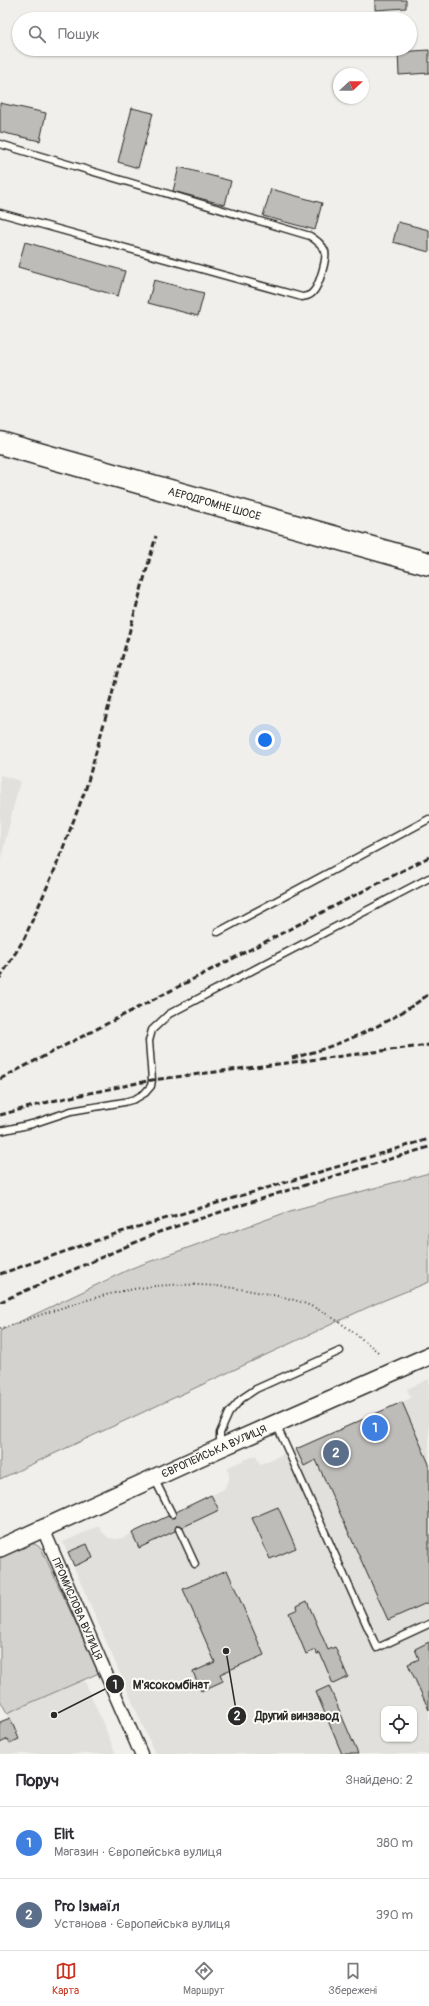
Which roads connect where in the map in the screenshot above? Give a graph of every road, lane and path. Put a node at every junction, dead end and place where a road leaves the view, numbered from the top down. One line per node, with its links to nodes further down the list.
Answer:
1 (0, 144): 2 (lane)
2 (0, 213)
3 (0, 443): 4 (highway, АЕРОДРОМНЕ ШОСЕ)
4 (429, 564)
5 (429, 819): 7 (lane)
6 (429, 878): 8 (lane)
7 (218, 932)
8 (0, 1131)
9 (0, 1329): 11 (path)
10 (340, 1351): 14 (lane)
11 (378, 1352)
12 (429, 1356): 13 (main road, ЄВРОПЕЙСЬКА ВУЛИЦЯ)
13 (276, 1424): 14 (main road, ЄВРОПЕЙСЬКА ВУЛИЦЯ); 21 (lane)
14 (220, 1448): 15 (main road, ЄВРОПЕЙСЬКА ВУЛИЦЯ)
15 (154, 1478): 16 (lane); 17 (main road, ЄВРОПЕЙСЬКА ВУЛИЦЯ)
16 (172, 1514)
17 (43, 1529): 19 (main road, ЄВРОПЕЙСЬКА ВУЛИЦЯ); 22 (street, ПРОМИСЛОВА ВУЛИЦЯ)
18 (179, 1529): 20 (lane)
19 (0, 1548)
20 (195, 1564)
21 (429, 1624)
22 (141, 1754)

